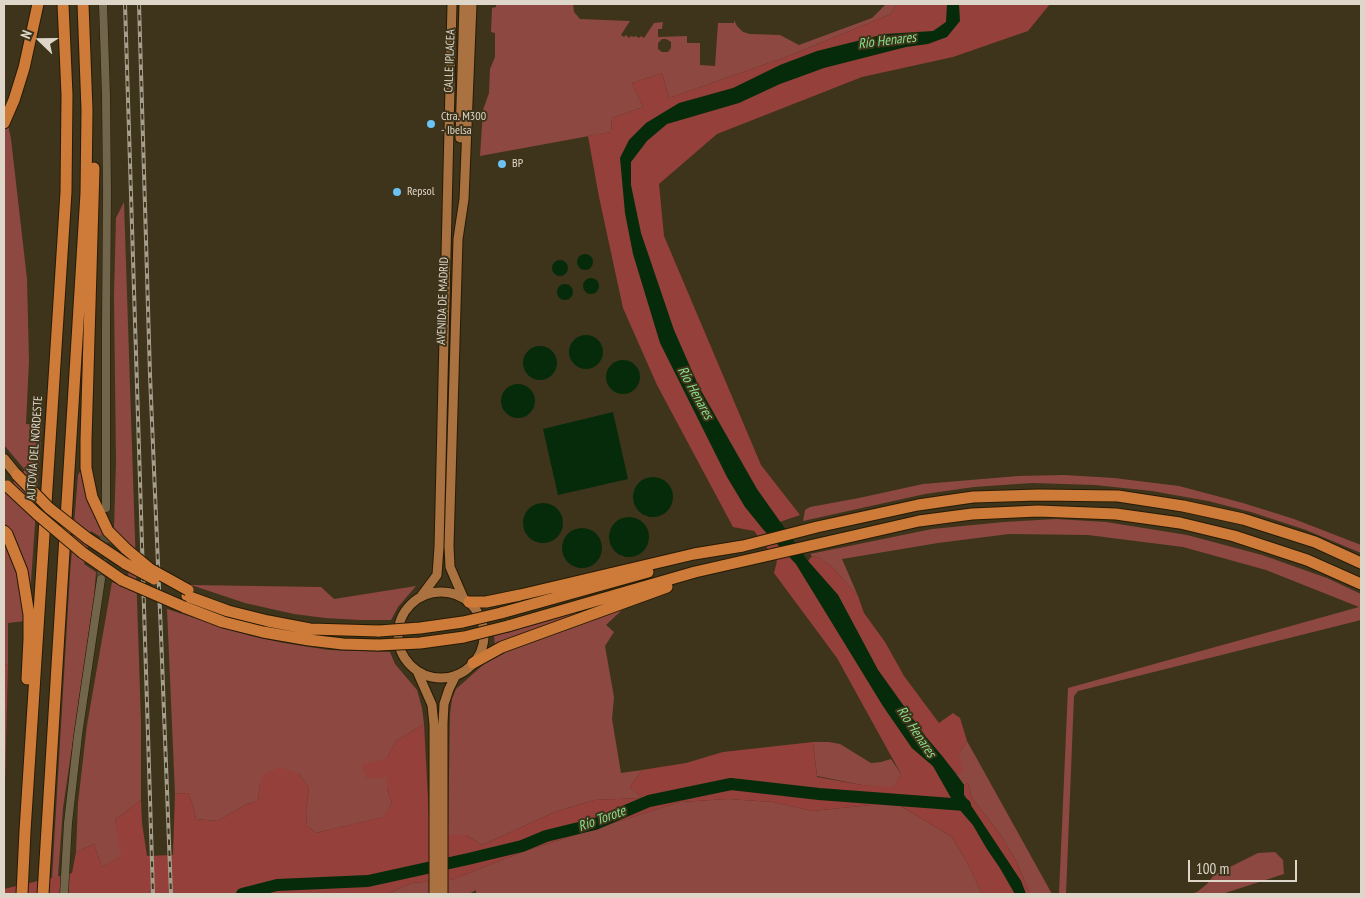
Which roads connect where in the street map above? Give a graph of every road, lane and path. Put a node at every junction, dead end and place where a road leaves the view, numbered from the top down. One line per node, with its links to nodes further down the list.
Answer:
1 (38, 4): 9 (highway)
2 (63, 4): 28 (highway, AUTOVÍA DEL NORDESTE)
3 (83, 4): 8 (highway)
4 (103, 4): 14 (street)
5 (452, 4): 21 (main road, AVENIDA DE MADRID)
6 (464, 4): 10 (main road, CALLE IPLACEA)
7 (472, 4): 10 (main road, AVENIDA DE MADRID)
8 (87, 110): 22 (highway, bridge); 30 (highway)
9 (4, 123)
10 (458, 238): 23 (main road, AVENIDA DE MADRID)
11 (4, 459): 12 (highway)
12 (17, 475): 22 (highway, bridge)
13 (5, 483): 22 (highway, bridge)
14 (106, 508)
15 (4, 531): 28 (highway)
16 (739, 547): 17 (highway); 22 (highway, bridge); 23 (highway)
17 (1361, 563)
18 (734, 564): 20 (highway); 22 (highway, bridge); 24 (highway)
19 (102, 579): 31 (street)
20 (1361, 584)
21 (422, 595): 23 (main road); 25 (main road)
22 (186, 597)
23 (466, 600): 24 (main road)
24 (473, 663): 26 (main road)
25 (417, 671): 26 (main road); 27 (main road)
26 (456, 675): 27 (main road)
27 (439, 805): 32 (main road); 33 (main road)
28 (25, 831): 29 (highway, AUTOVÍA DEL NORDESTE)
29 (22, 894)
30 (43, 894)
31 (64, 894)
32 (434, 894)
33 (443, 894)

